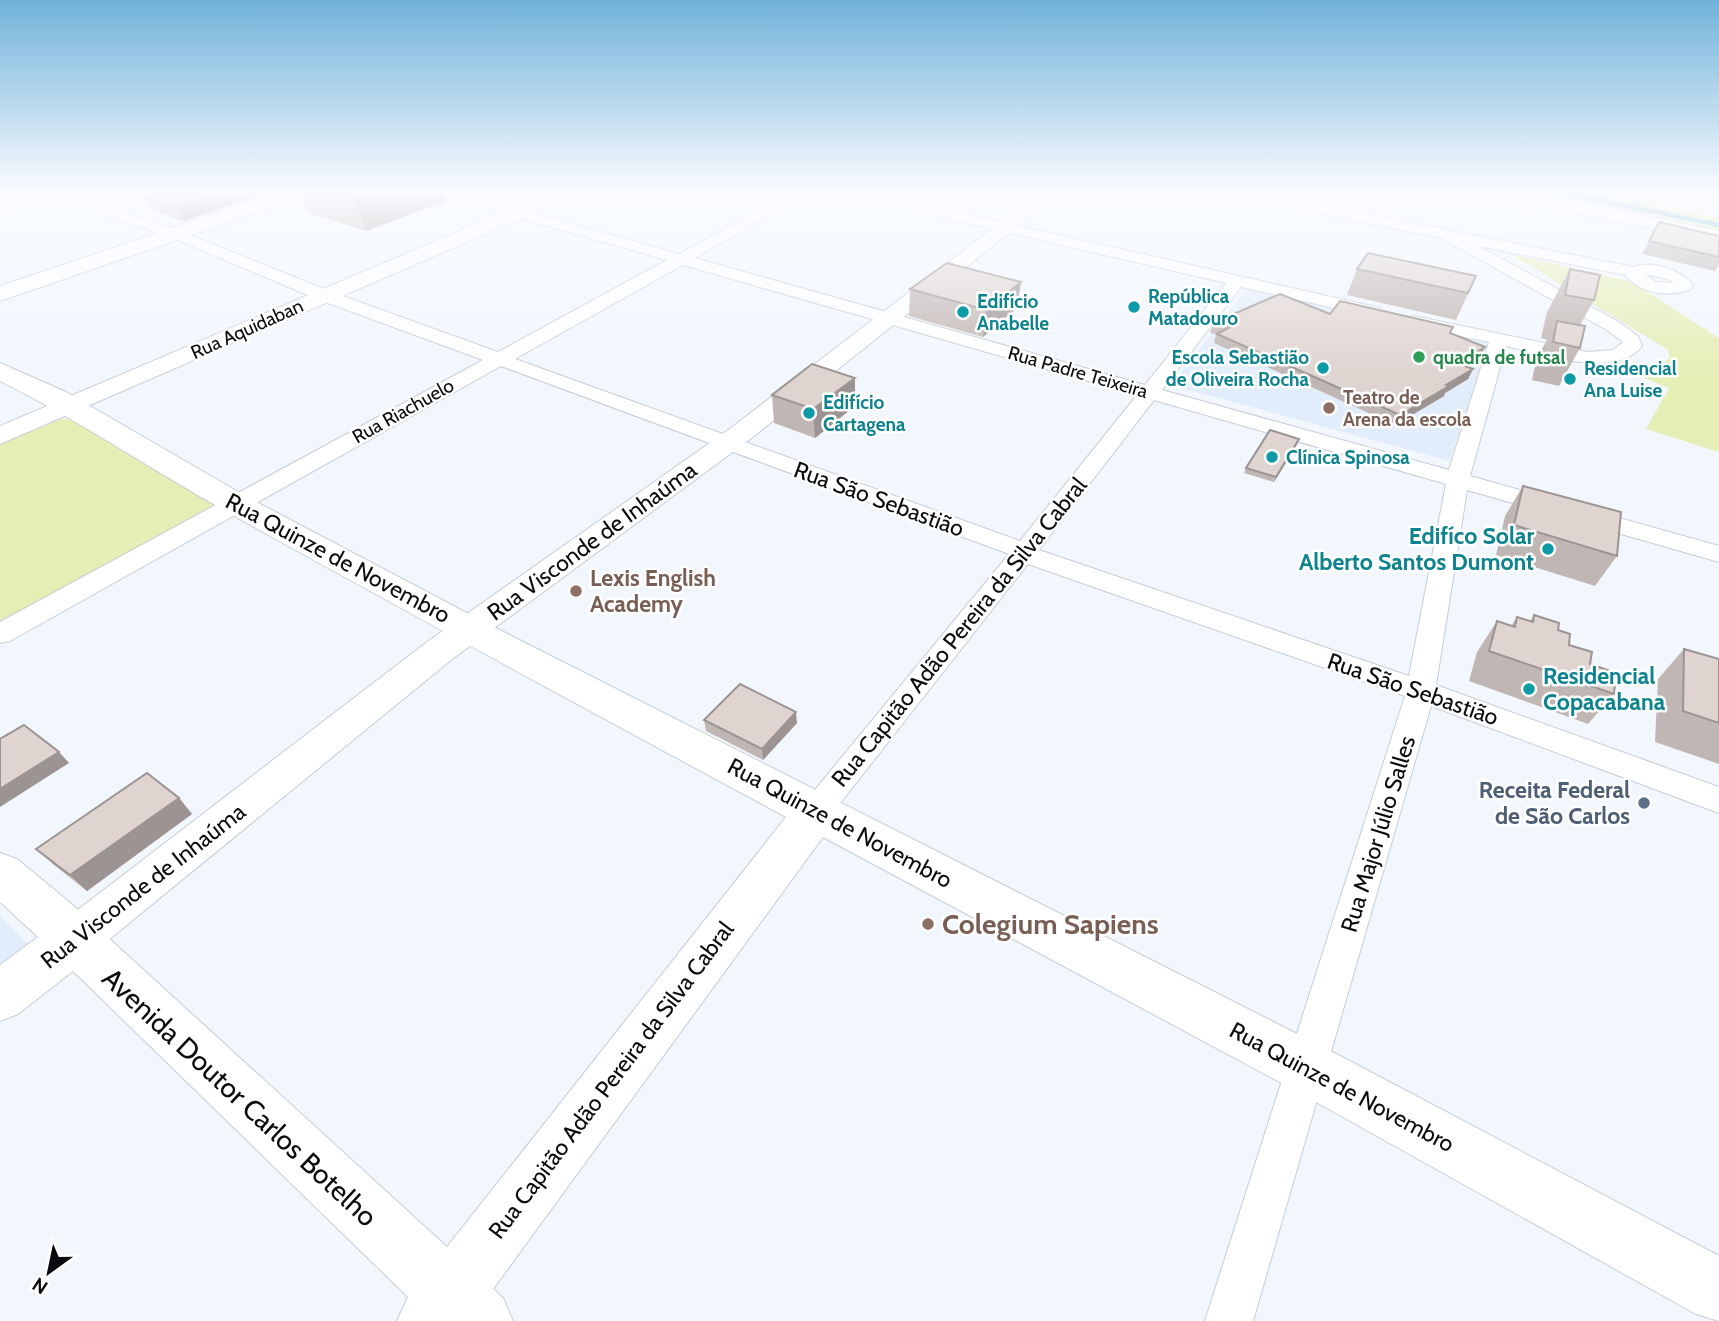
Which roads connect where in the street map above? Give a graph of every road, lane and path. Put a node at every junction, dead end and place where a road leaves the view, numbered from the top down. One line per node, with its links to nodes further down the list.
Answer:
1 (130, 252): 13 (main road)
2 (216, 252): 14 (street, Rua São Sebastião)
3 (426, 252): 14 (street, Rua Aquidaban)
4 (657, 252): 10 (street, Rua Padre Teixeira)
5 (697, 252): 10 (street, Rua Riachuelo)
6 (976, 252): 15 (street, Rua Visconde de Inhaúma)
7 (1109, 252): 12 (street)
8 (1477, 252): 16 (street)
9 (1532, 252): 11 (street)
10 (684, 259): 15 (street, Rua Padre Teixeira); 17 (street, Rua Riachuelo)
11 (1633, 272)
12 (1237, 281): 16 (street); 19 (street, Rua Capitão Adão Pereira da Silva Cabral)
13 (0, 294)
14 (323, 295): 17 (street, Rua São Sebastião); 20 (street, Rua Aquidaban)
15 (890, 318): 19 (street, Rua Padre Teixeira); 22 (street, Rua Visconde de Inhaúma)
16 (1499, 340): 23 (street, Rua Major Júlio Salles)
17 (498, 359): 22 (street, Rua São Sebastião); 24 (street, Rua Riachuelo)
18 (0, 371): 20 (main road, Rua Quinze de Novembro)
19 (1148, 393): 23 (street, Rua Padre Teixeira); 25 (street, Rua Capitão Adão Pereira da Silva Cabral)
20 (70, 406): 21 (street, Rua Aquidaban); 24 (main road, Rua Quinze de Novembro)
21 (0, 436)
22 (726, 444): 25 (street, Rua São Sebastião); 27 (street, Rua Visconde de Inhaúma)
23 (1458, 478): 26 (street, Rua Padre Teixeira); 29 (street, Rua Major Júlio Salles)
24 (236, 504): 27 (main road, Rua Quinze de Novembro); 28 (street, Rua Riachuelo)
25 (1026, 551): 29 (street, Rua São Sebastião); 31 (street, Rua Capitão Adão Pereira da Silva Cabral)
26 (1719, 554)
27 (469, 630): 31 (main road, Rua Quinze de Novembro); 33 (street, Rua Visconde de Inhaúma)
28 (0, 634)
29 (1421, 691): 30 (street, Rua São Sebastião); 35 (street, Rua Major Júlio Salles)
30 (1719, 800)
31 (816, 811): 35 (main road, Rua Quinze de Novembro); 37 (main road, Rua Capitão Adão Pereira da Silva Cabral)
32 (0, 873): 33 (main road, Avenida Doutor Carlos Botelho)
33 (74, 940): 34 (main road, Rua Visconde de Inhaúma); 37 (main road, Avenida Doutor Carlos Botelho)
34 (0, 996)
35 (1308, 1068): 36 (main road, Rua Quinze de Novembro); 38 (street, Rua Major Júlio Salles)
36 (1719, 1291)
37 (454, 1312)
38 (1229, 1321)

